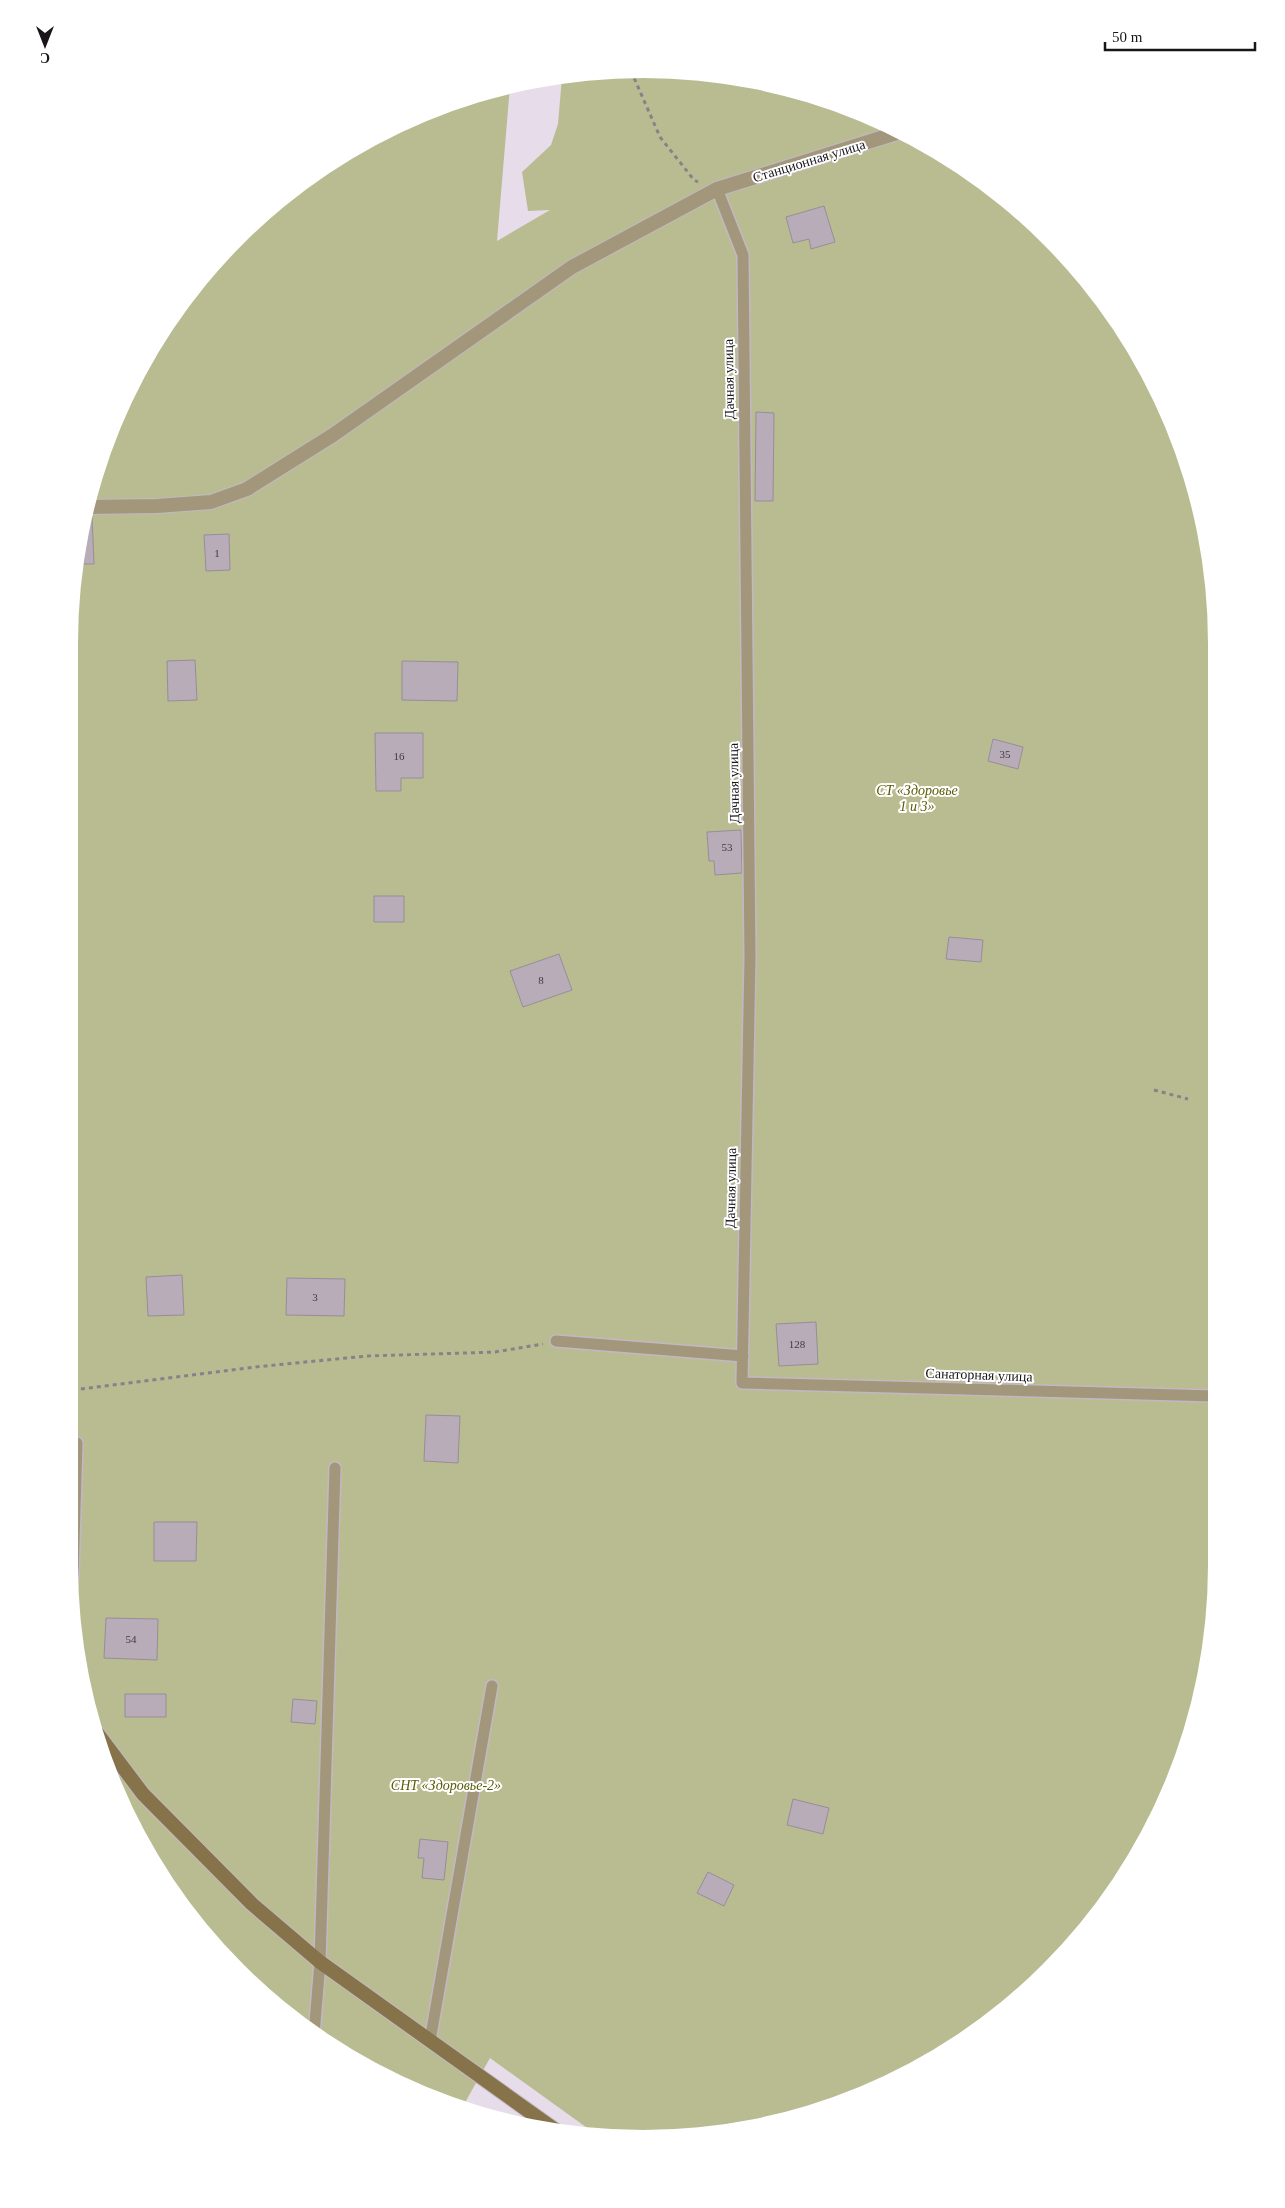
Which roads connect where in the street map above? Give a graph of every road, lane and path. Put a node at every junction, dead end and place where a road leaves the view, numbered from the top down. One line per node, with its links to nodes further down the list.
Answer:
1 (634, 78): 3 (path)
2 (890, 135): 3 (street, Станционная улица)
3 (717, 189): 4 (street, Станционная улица); 8 (lane, Дачная улица)
4 (94, 507)
5 (1154, 1090): 6 (path)
6 (1188, 1099)
7 (556, 1341): 8 (lane); 10 (path)
8 (743, 1356): 9 (lane, Дачная улица)
9 (742, 1383): 11 (lane, Санаторная улица)
10 (78, 1389)
11 (1208, 1396)
12 (335, 1468): 17 (lane)
13 (492, 1686): 19 (lane)
14 (107, 1746): 15 (main road)
15 (114, 1756): 16 (lane); 17 (main road)
16 (112, 1760)
17 (320, 1962): 18 (lane); 19 (main road)
18 (315, 2025)
19 (430, 2041): 20 (main road)
20 (543, 2122)

